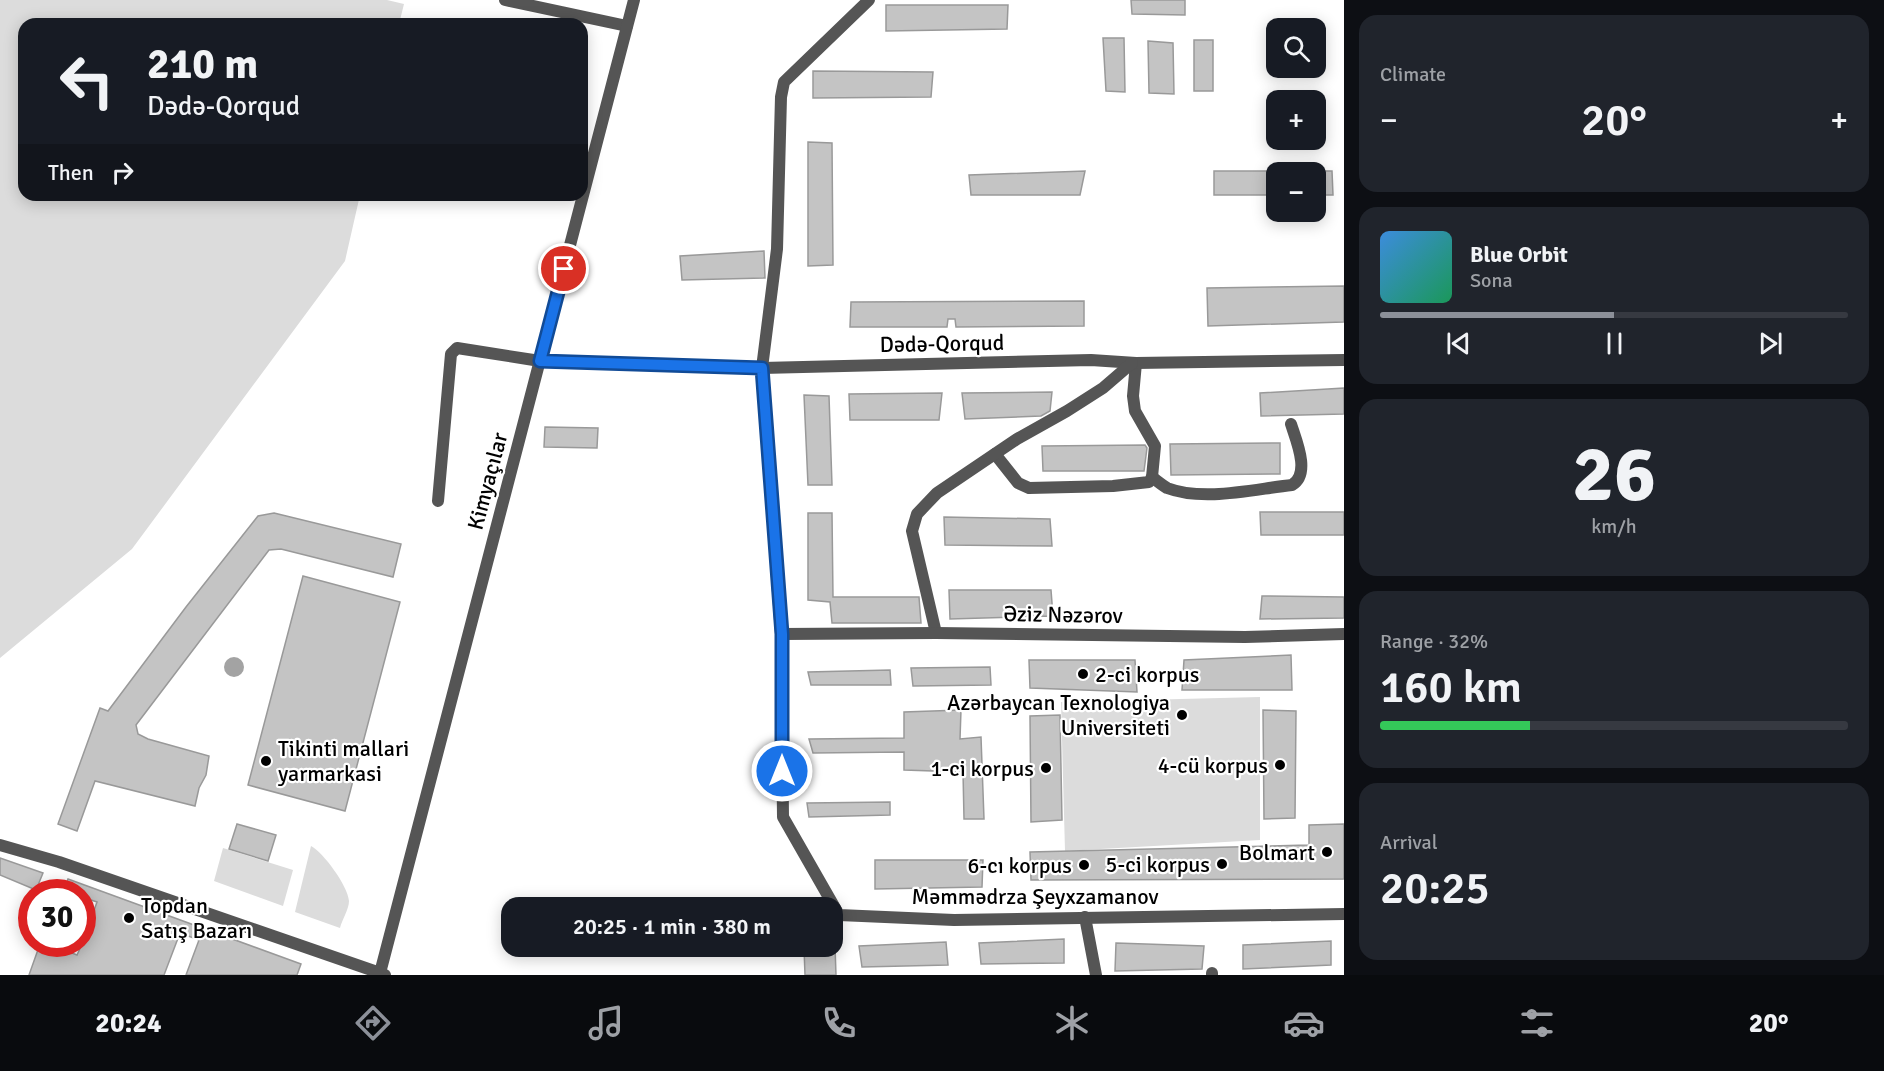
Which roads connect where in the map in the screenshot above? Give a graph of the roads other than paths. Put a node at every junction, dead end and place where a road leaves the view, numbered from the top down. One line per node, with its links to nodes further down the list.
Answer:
1 (505, 0): 4 (street)
2 (634, 0): 4 (street, Kimyaçılar)
3 (869, 0): 10 (street)
4 (627, 26): 5 (street, Kimyaçılar)
5 (588, 176)
6 (582, 201): 8 (street, Kimyaçılar)
7 (1344, 360): 9 (street, Dədə-Qorqud)
8 (540, 361): 10 (street, Dədə-Qorqud); 14 (street, Dədə-Qorqud); 21 (street, Kimyaçılar)
9 (1134, 363): 10 (street, Dədə-Qorqud); 12 (street); 13 (street)
10 (762, 368): 16 (street)
11 (1291, 424): 13 (street)
12 (995, 454): 13 (street); 15 (street)
13 (1152, 477)
14 (438, 501)
15 (936, 633): 16 (street, Əziz Nəzərov); 17 (street, Əziz Nəzərov)
16 (782, 634): 20 (street, Məmmədrza Şeyxzamanov)
17 (1344, 634)
18 (0, 845): 21 (street)
19 (1344, 914): 20 (street, Məmmədrza Şeyxzamanov)
20 (1085, 917): 22 (street)
21 (382, 974)
22 (1096, 975)

